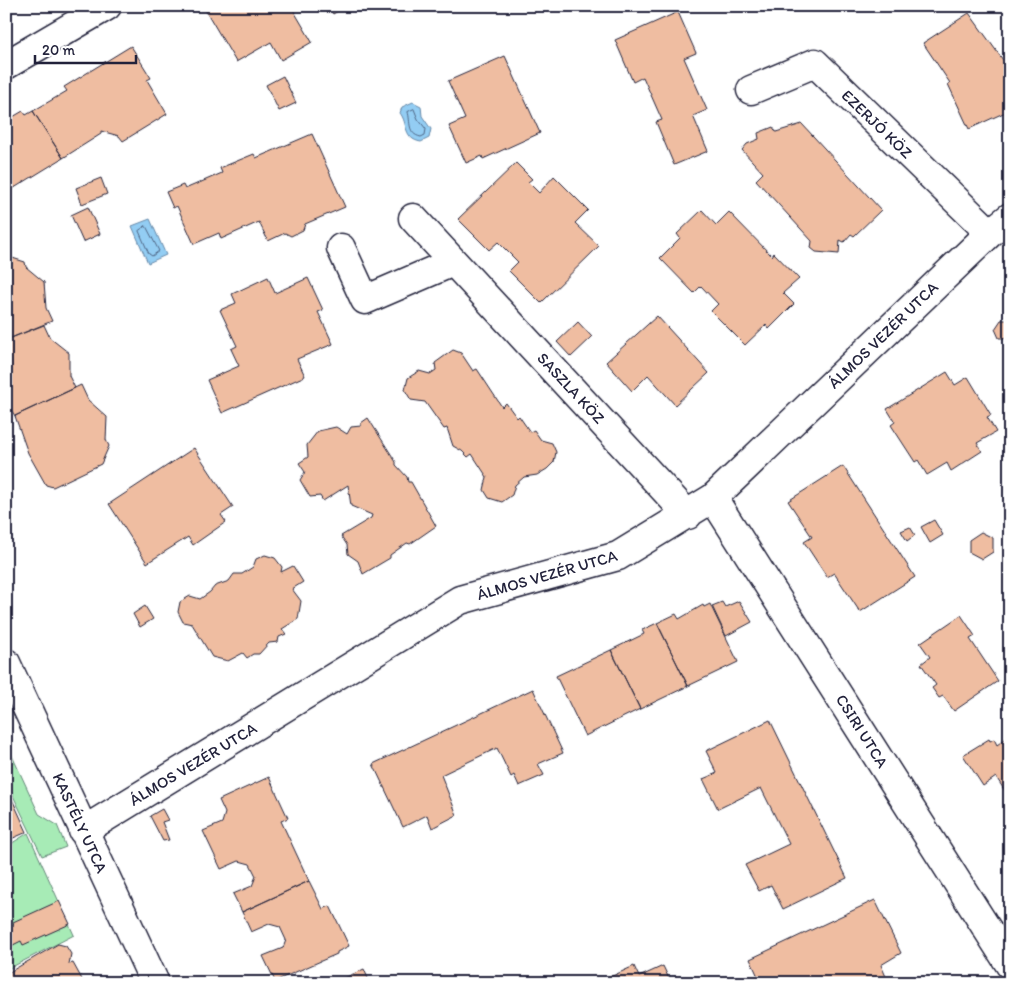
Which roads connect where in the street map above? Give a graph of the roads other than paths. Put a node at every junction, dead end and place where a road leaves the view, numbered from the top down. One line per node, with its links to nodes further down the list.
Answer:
1 (107, 6): 2 (street)
2 (6, 65)
3 (751, 90): 5 (street, EZERJÓ KÖZ)
4 (413, 218): 7 (street, SASZLA KÖZ)
5 (1000, 225): 8 (street, ÁLMOS VEZÉR UTCA)
6 (341, 248): 7 (street)
7 (453, 262): 9 (street, SASZLA KÖZ)
8 (713, 498): 9 (street, ÁLMOS VEZÉR UTCA); 12 (street, CSIRI UTCA)
9 (688, 515): 11 (street, ÁLMOS VEZÉR UTCA)
10 (6, 663): 11 (street, KASTÉLY UTCA)
11 (83, 831): 13 (street, KASTÉLY UTCA)
12 (1010, 965)
13 (155, 983)

